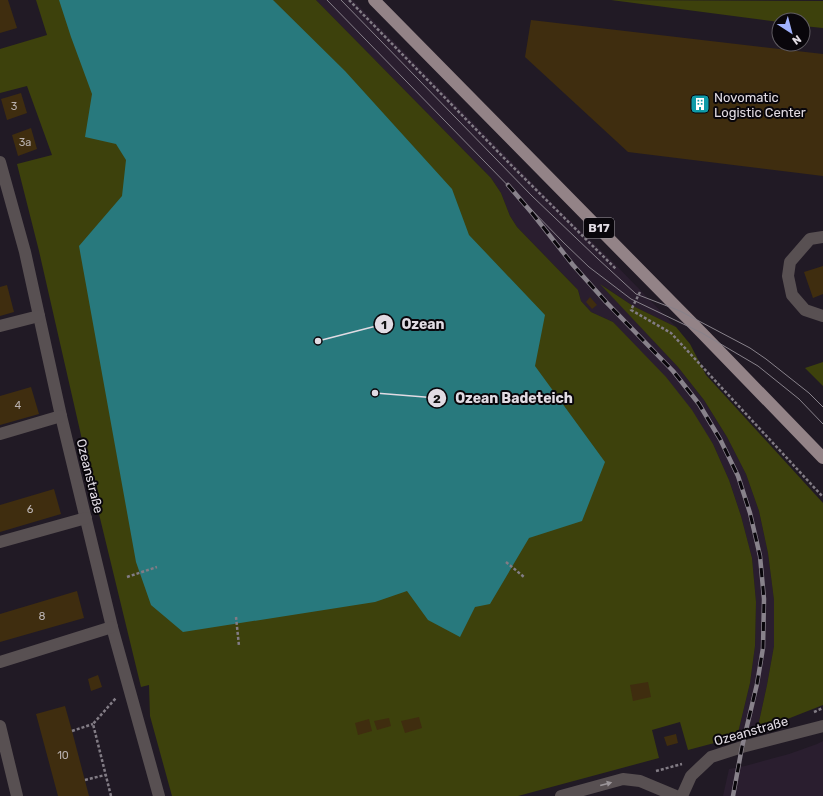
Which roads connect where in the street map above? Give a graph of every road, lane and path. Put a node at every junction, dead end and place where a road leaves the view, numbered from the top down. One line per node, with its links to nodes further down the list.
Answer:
1 (348, 0): 5 (path)
2 (374, 0): 12 (main road, B17)
3 (0, 162): 7 (street, Ozeanstraße)
4 (823, 237): 8 (street)
5 (619, 272)
6 (635, 287): 13 (path)
7 (39, 316): 9 (street); 10 (street, Ozeanstraße)
8 (823, 316)
9 (0, 326)
10 (61, 416): 11 (street); 14 (street, Ozeanstraße)
11 (0, 434)
12 (823, 458)
13 (823, 497)
14 (86, 518): 15 (street); 21 (street, Ozeanstraße)
15 (0, 542)
16 (506, 562): 19 (path)
17 (157, 567): 18 (path)
18 (128, 577)
19 (524, 577)
20 (236, 618): 22 (path)
21 (112, 627): 23 (street); 35 (street, Ozeanstraße)
22 (239, 646)
23 (0, 662)
24 (119, 695): 25 (path)
25 (92, 724): 28 (path); 31 (path)
26 (0, 726): 33 (street)
27 (823, 726): 38 (street, Ozeanstraße)
28 (72, 730)
29 (682, 764): 30 (path)
30 (653, 772)
31 (105, 775): 32 (path); 34 (path)
32 (85, 780)
33 (17, 796)
34 (111, 796)
35 (159, 796)
36 (561, 796): 37 (street, one-way to 37)
37 (676, 796)
38 (682, 796)

